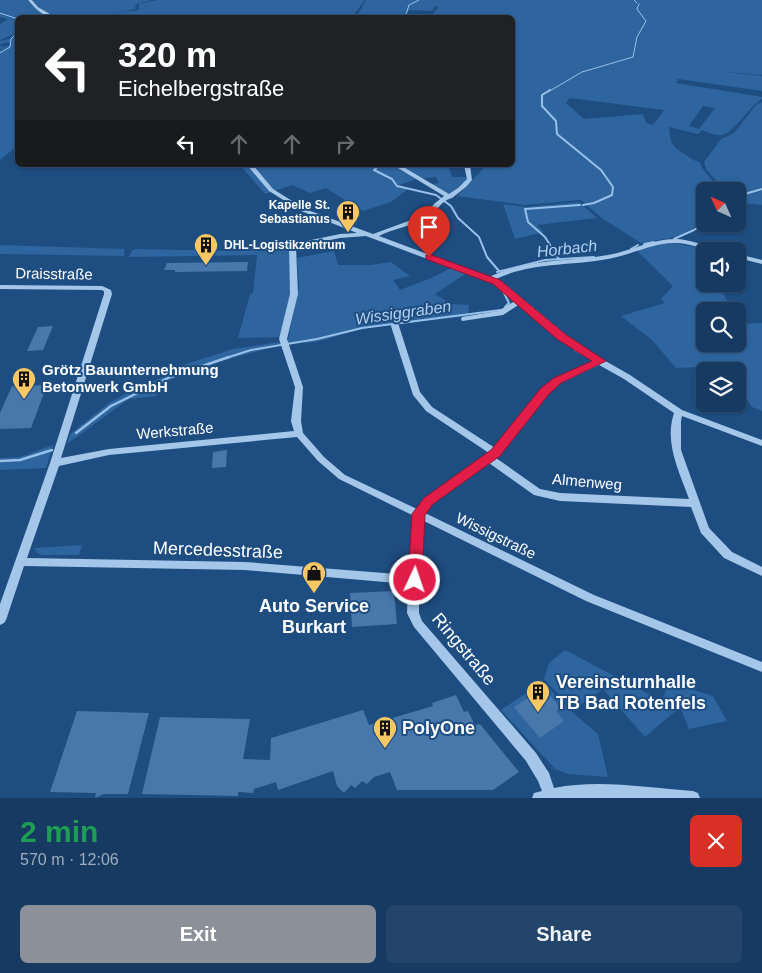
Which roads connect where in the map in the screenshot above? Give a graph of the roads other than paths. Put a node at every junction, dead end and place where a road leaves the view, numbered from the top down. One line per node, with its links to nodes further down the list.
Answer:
1 (30, 0): 2 (street)
2 (50, 15)
3 (252, 167): 7 (street)
4 (399, 167): 6 (street)
5 (467, 167): 6 (street)
6 (446, 199): 8 (street)
7 (364, 234): 8 (street); 19 (street)
8 (373, 237): 12 (street)
9 (696, 246): 12 (street)
10 (746, 258): 11 (street)
11 (762, 262)
12 (490, 279): 14 (street)
13 (0, 287): 22 (street, Draisstraße)
14 (520, 301): 15 (street); 17 (street)
15 (465, 319)
16 (394, 326): 21 (street, Almenweg)
17 (600, 361): 18 (street); 21 (street)
18 (678, 412): 20 (street); 23 (street)
19 (299, 434): 22 (street, Werkstraße); 24 (street, Wissigstraße)
20 (762, 443)
21 (492, 456): 23 (street, Almenweg); 24 (street)
22 (55, 463): 25 (street)
23 (694, 503): 26 (street)
24 (419, 514): 27 (street, Ringstraße); 29 (street, Wissigstraße)
25 (20, 562): 27 (street, Mercedesstraße); 28 (street)
26 (762, 572)
27 (415, 580): 30 (street, Ringstraße)
28 (0, 620)
29 (762, 667)
30 (547, 797): 31 (street, Ringstraße)
31 (692, 798)

